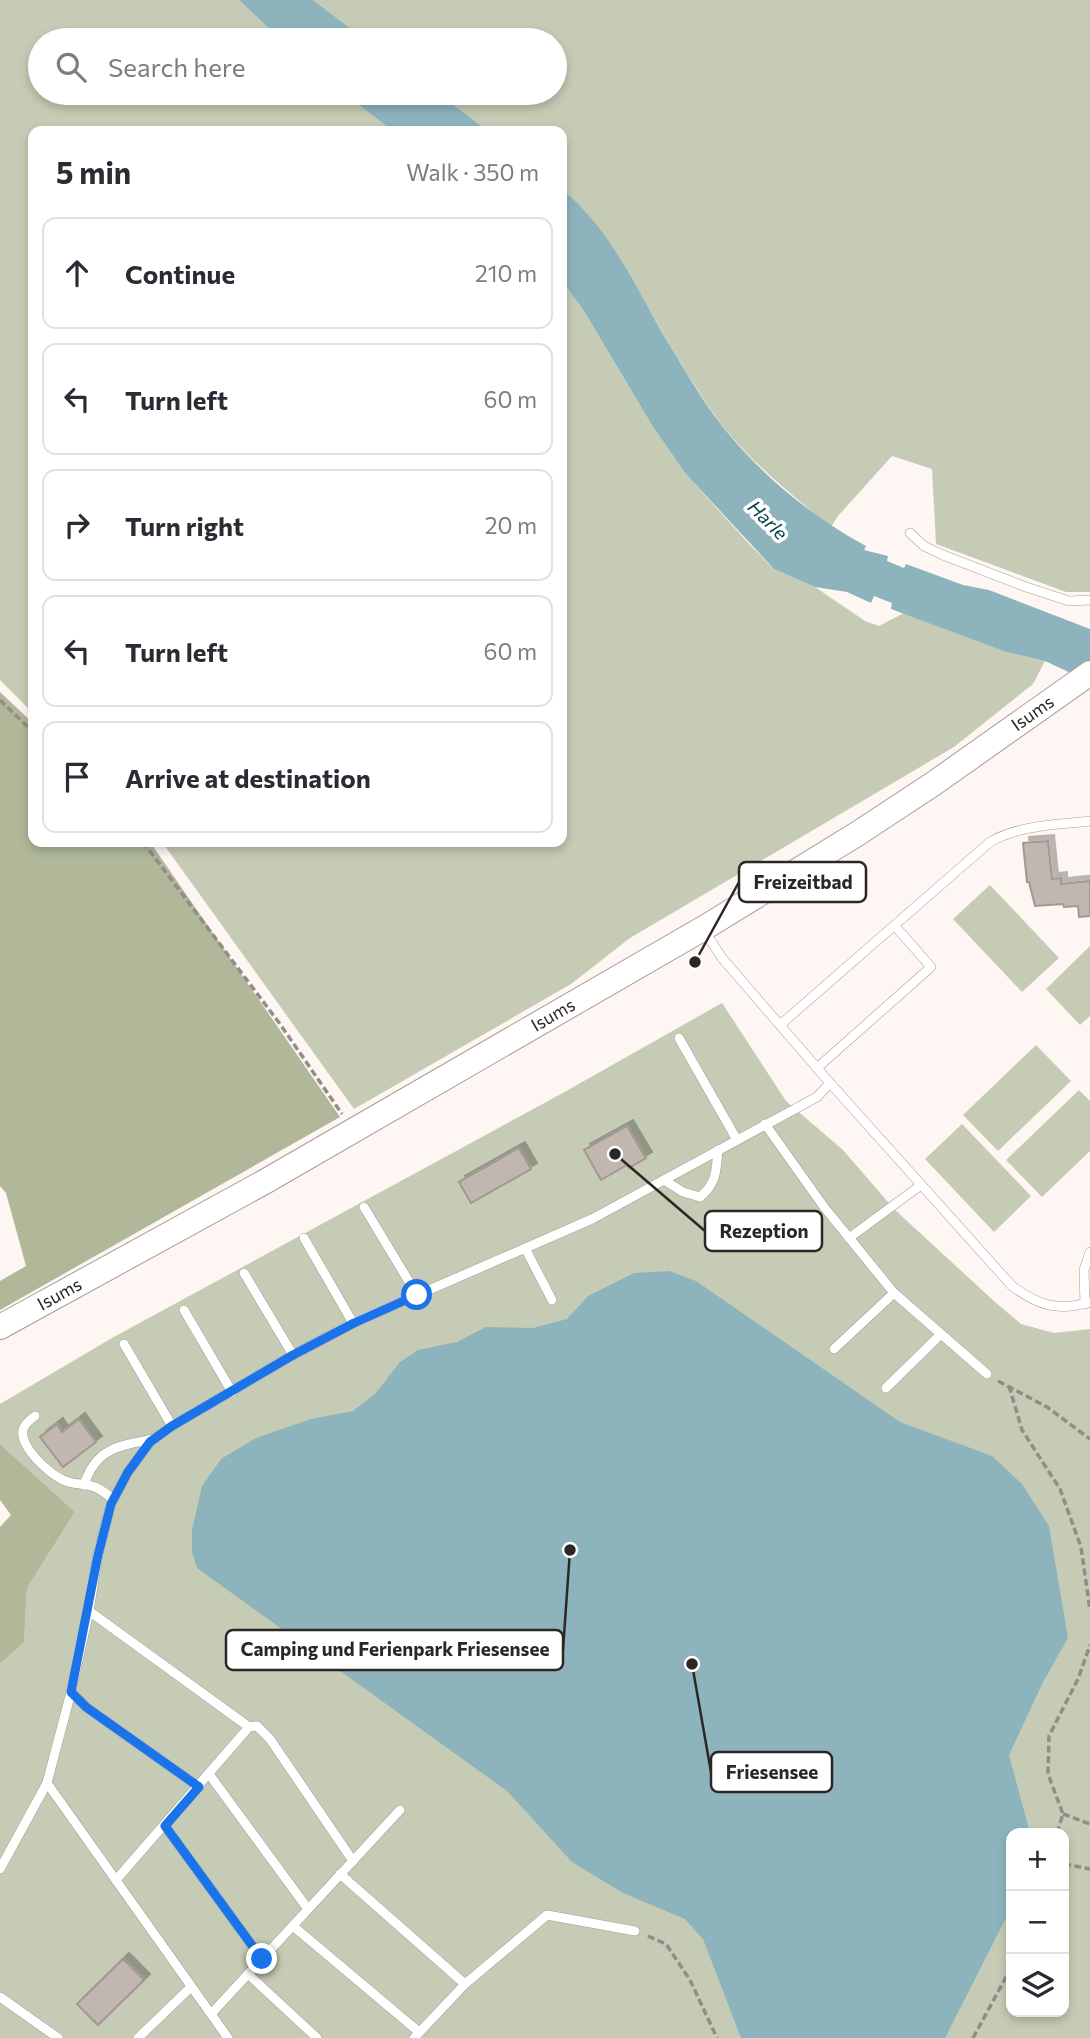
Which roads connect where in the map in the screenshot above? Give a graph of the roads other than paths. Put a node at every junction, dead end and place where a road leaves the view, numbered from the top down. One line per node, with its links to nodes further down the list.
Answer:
1 (910, 533): 2 (lane)
2 (1090, 600)
3 (1090, 673): 6 (main road, Isums)
4 (1090, 821): 5 (lane)
5 (895, 926): 7 (lane); 9 (lane)
6 (704, 928): 7 (lane); 28 (main road, Isums)
7 (780, 1025): 9 (lane)
8 (679, 1038): 12 (lane)
9 (817, 1068): 10 (lane)
10 (830, 1083): 11 (lane); 15 (lane)
11 (765, 1124): 12 (lane); 18 (lane)
12 (737, 1140): 13 (lane)
13 (718, 1150): 14 (lane); 14 (lane)
14 (664, 1180): 19 (lane)
15 (921, 1185): 18 (lane); 25 (lane)
16 (364, 1206): 23 (lane)
17 (304, 1238): 27 (lane)
18 (849, 1238): 22 (lane)
19 (525, 1248): 23 (lane); 24 (lane)
20 (1090, 1252): 25 (lane)
21 (244, 1273): 32 (lane)
22 (894, 1293): 29 (lane); 31 (lane)
23 (417, 1295): 27 (lane)
24 (552, 1300)
25 (1087, 1303)
26 (184, 1310): 35 (lane)
27 (354, 1323): 32 (lane)
28 (0, 1327)
29 (940, 1335): 33 (lane); 34 (lane)
30 (124, 1344): 37 (lane)
31 (834, 1349)
32 (293, 1355): 35 (lane)
33 (987, 1374)
34 (887, 1388)
35 (232, 1392): 37 (lane)
36 (35, 1416): 39 (lane)
37 (172, 1426): 38 (lane)
38 (156, 1438): 39 (lane); 40 (lane)
39 (84, 1485): 40 (lane)
40 (113, 1499): 41 (lane)
41 (89, 1611): 42 (lane); 43 (lane)
42 (71, 1692): 45 (lane); 46 (lane)
43 (249, 1727): 44 (lane); 49 (lane)
44 (209, 1774): 46 (lane); 53 (lane)
45 (47, 1783): 50 (lane); 52 (lane)
46 (199, 1787): 48 (lane)
47 (400, 1810): 49 (lane)
48 (165, 1826): 52 (lane); 56 (lane)
49 (353, 1861): 51 (lane)
50 (0, 1869)
51 (340, 1874): 53 (lane); 58 (lane)
52 (116, 1880): 59 (lane)
53 (308, 1909): 54 (lane)
54 (293, 1926): 56 (lane); 62 (lane)
55 (635, 1931): 58 (lane)
56 (262, 1959): 57 (lane)
57 (248, 1974): 61 (lane); 66 (lane)
58 (465, 1984): 62 (lane)
59 (191, 1987): 61 (lane); 64 (lane)
60 (0, 1997): 63 (lane)
61 (211, 2014): 65 (lane)
62 (416, 2035)
63 (58, 2038)
64 (138, 2038)
65 (228, 2038)
66 (317, 2038)

